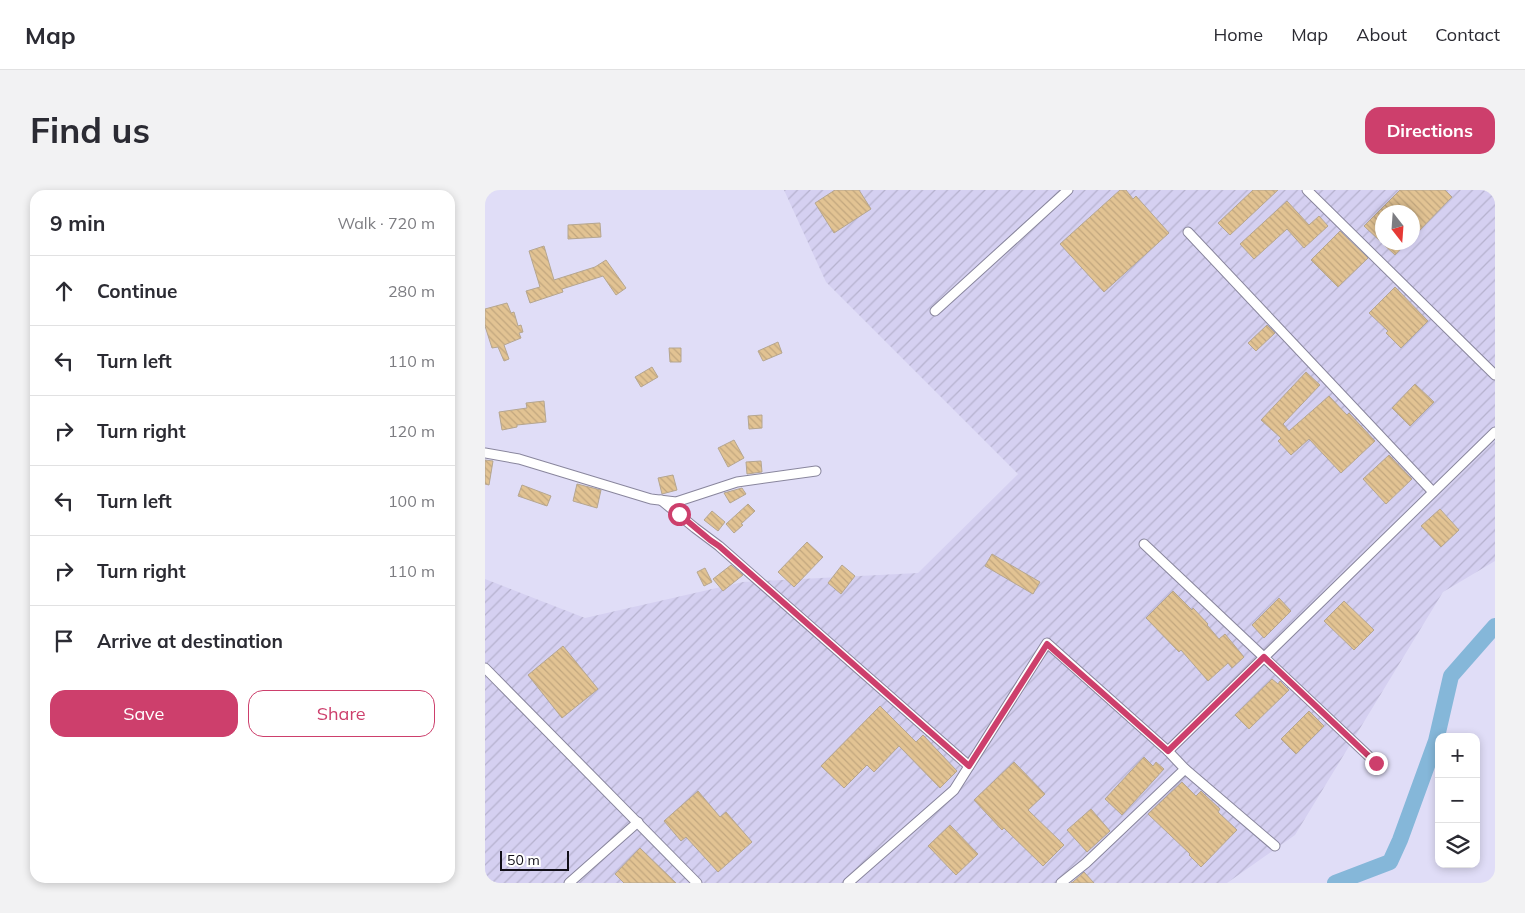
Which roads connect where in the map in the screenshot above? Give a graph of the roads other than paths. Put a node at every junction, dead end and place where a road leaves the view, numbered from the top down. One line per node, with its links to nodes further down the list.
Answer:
1 (1068, 190): 4 (street)
2 (1307, 190): 5 (street)
3 (1188, 232): 9 (street)
4 (935, 311)
5 (1495, 375)
6 (1495, 432): 9 (street)
7 (485, 452): 10 (street)
8 (816, 472): 10 (street)
9 (1433, 492): 12 (street)
10 (661, 500): 16 (street)
11 (1144, 544): 12 (street)
12 (1264, 657): 14 (street); 15 (street)
13 (485, 668): 18 (street)
14 (1168, 751): 16 (street); 17 (street)
15 (1376, 763)
16 (969, 766): 22 (street)
17 (1185, 769): 19 (street); 23 (street)
18 (637, 822): 20 (street); 21 (street)
19 (1275, 846)
20 (569, 883)
21 (697, 883)
22 (848, 883)
23 (1061, 883)

